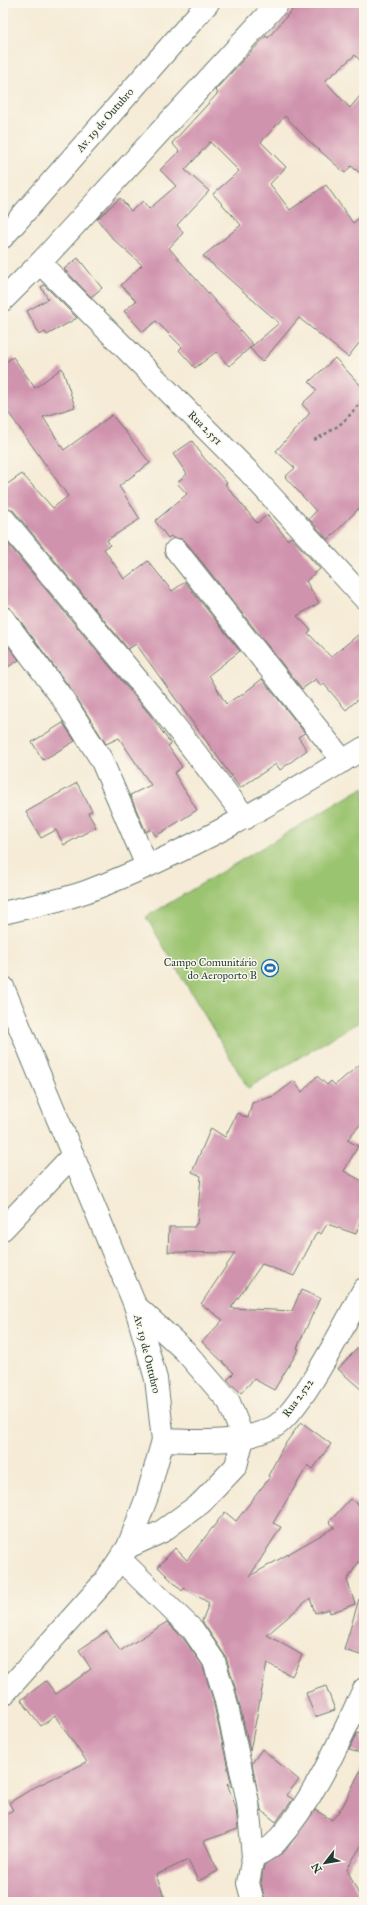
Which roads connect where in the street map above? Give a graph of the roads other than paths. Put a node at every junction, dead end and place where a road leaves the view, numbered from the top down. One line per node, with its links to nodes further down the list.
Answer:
1 (208, 3): 3 (street, Av. 19 de Outubro)
2 (278, 3): 4 (street)
3 (3, 237)
4 (40, 263): 5 (street); 8 (street, Rua 2.551)
5 (3, 300)
6 (3, 518): 12 (street)
7 (176, 550): 11 (street)
8 (364, 598)
9 (3, 618): 13 (street)
10 (364, 748): 11 (street)
11 (343, 761): 12 (street)
12 (246, 818): 13 (street)
13 (147, 866): 14 (street)
14 (3, 913)
15 (3, 987): 16 (street, Av. 19 de Outubro)
16 (73, 1155): 17 (street); 19 (street, Av. 19 de Outubro)
17 (3, 1229)
18 (364, 1289): 20 (street, Rua 2.522)
19 (135, 1305): 20 (street); 21 (street, Av. 19 de Outubro)
20 (243, 1438): 21 (street, Rua 2.522); 22 (street)
21 (163, 1440): 22 (street, Av. 19 de Outubro)
22 (124, 1553): 24 (street, Av. 19 de Outubro); 25 (street)
23 (364, 1689): 25 (street)
24 (3, 1694)
25 (253, 1858): 26 (street)
26 (253, 1902)

